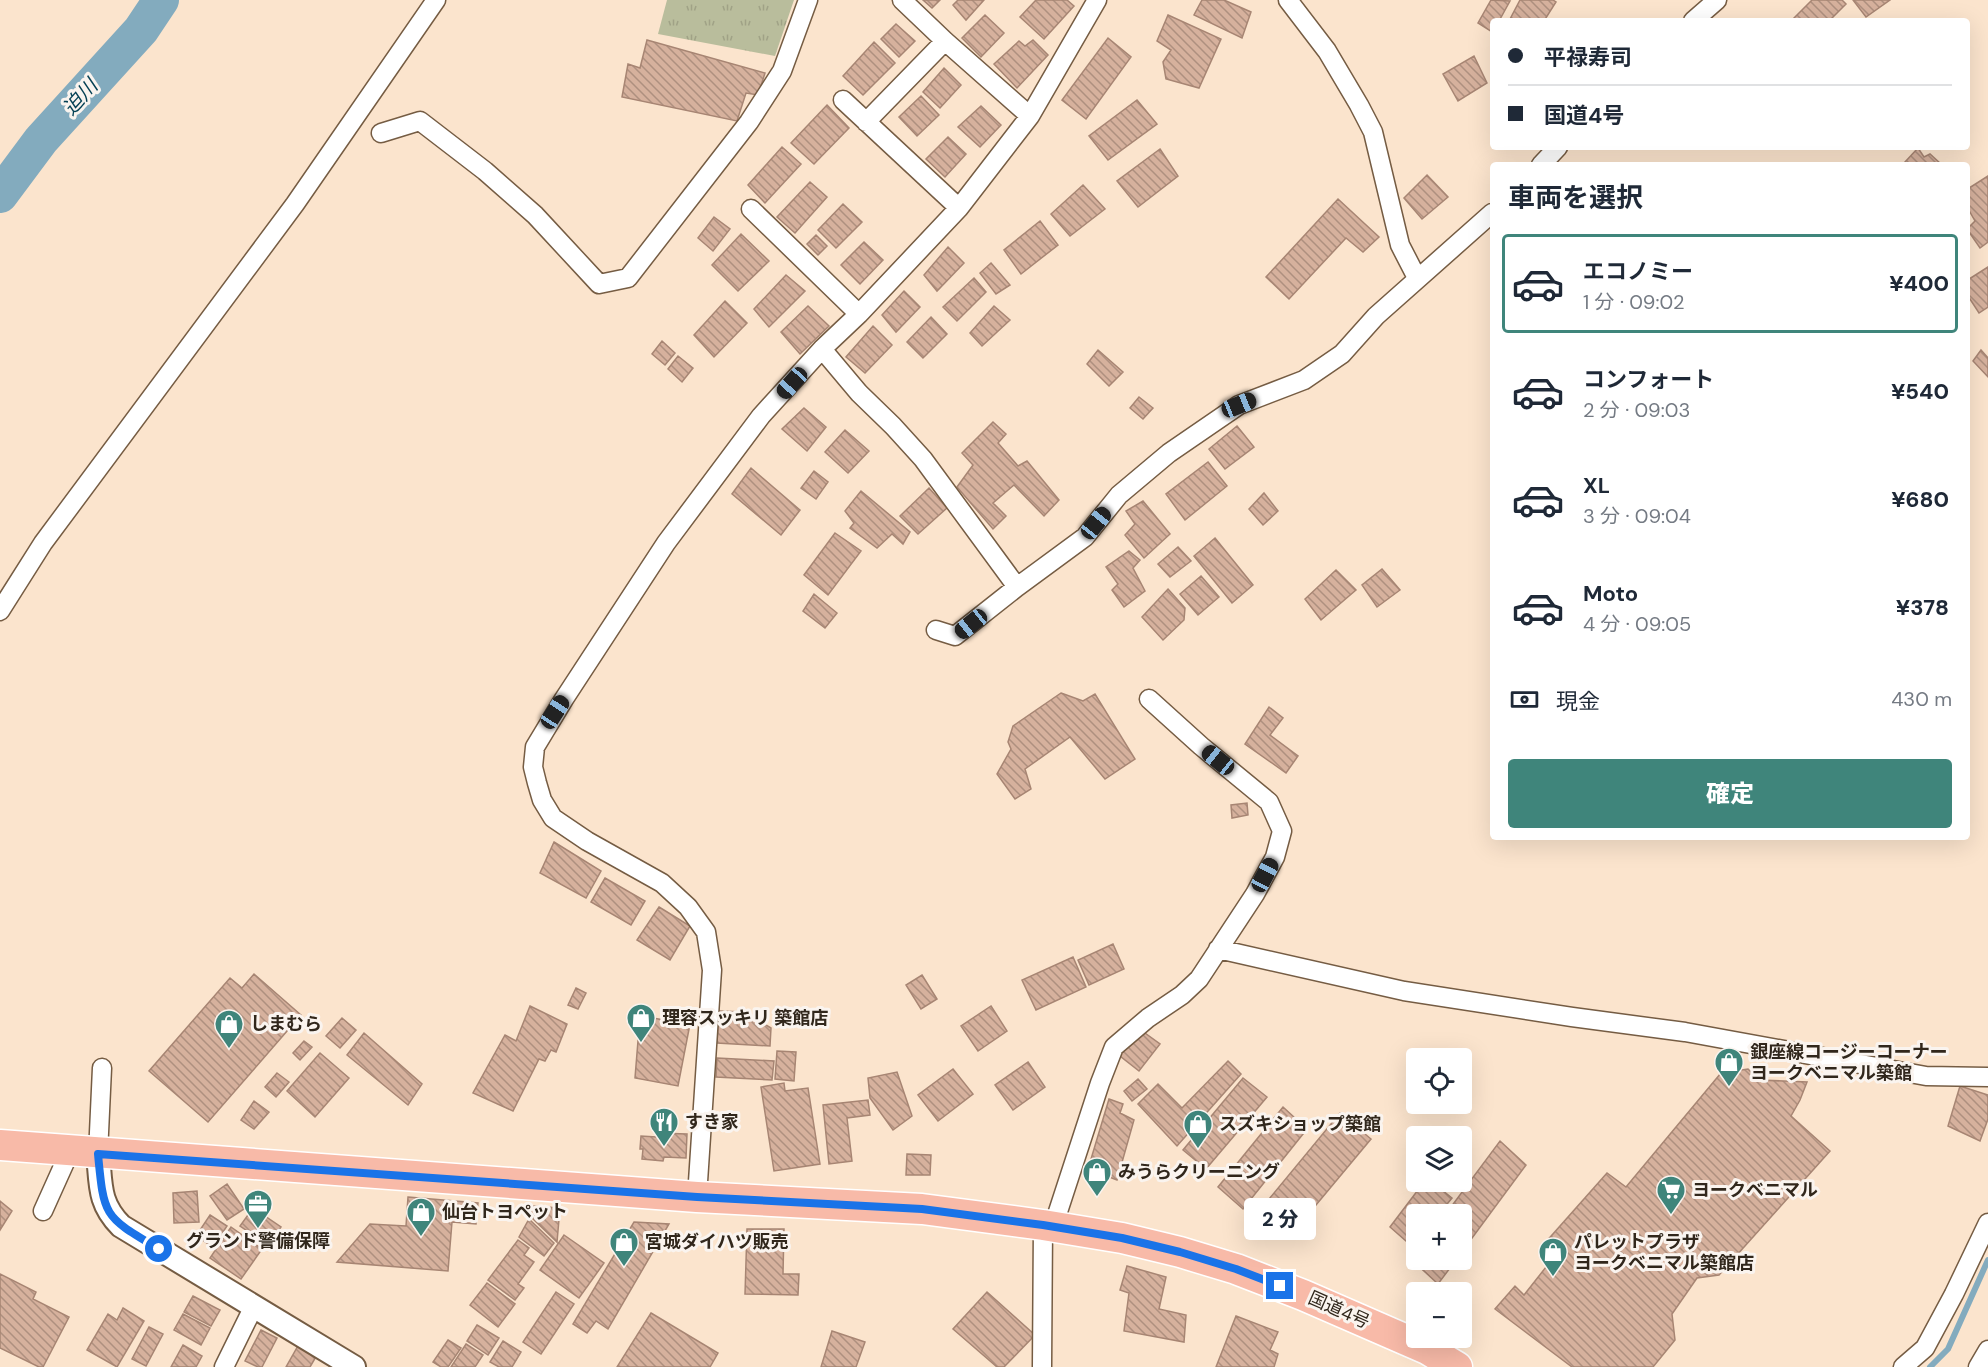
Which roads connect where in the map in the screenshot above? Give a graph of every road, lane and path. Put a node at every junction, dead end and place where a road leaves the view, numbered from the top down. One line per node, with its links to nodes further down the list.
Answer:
1 (436, 0): 22 (street)
2 (808, 0): 12 (street)
3 (902, 0): 8 (street)
4 (1096, 0): 10 (street)
5 (1288, 0): 18 (street)
6 (1717, 0): 7 (street)
7 (1696, 18)
8 (945, 41): 10 (street); 11 (street)
9 (843, 100): 11 (street)
10 (1030, 116): 15 (street)
11 (866, 122): 15 (street)
12 (381, 133)
13 (1555, 150): 14 (street)
14 (1544, 162)
15 (959, 208): 19 (street)
16 (751, 209): 19 (street)
17 (1490, 215): 18 (street)
18 (1417, 278): 21 (street)
19 (859, 314): 20 (street)
20 (822, 349): 21 (street); 30 (street)
21 (1017, 587): 23 (street)
22 (0, 611)
23 (936, 630)
24 (1149, 699): 25 (street)
25 (1218, 949): 27 (street); 33 (street)
26 (102, 1068): 29 (street)
27 (1988, 1077)
28 (0, 1145): 29 (highway, 国道4号)
29 (84, 1152): 30 (highway, 国道4号); 31 (street); 34 (street)
30 (697, 1197): 33 (highway, 国道4号)
31 (43, 1211)
32 (1988, 1223): 40 (street)
33 (1048, 1226): 38 (street); 39 (highway, 国道4号)
34 (254, 1306): 36 (street); 37 (street)
35 (1988, 1350): 41 (street)
36 (224, 1367)
37 (354, 1367)
38 (1042, 1367)
39 (1457, 1367)
40 (1903, 1367)
41 (1978, 1367)

